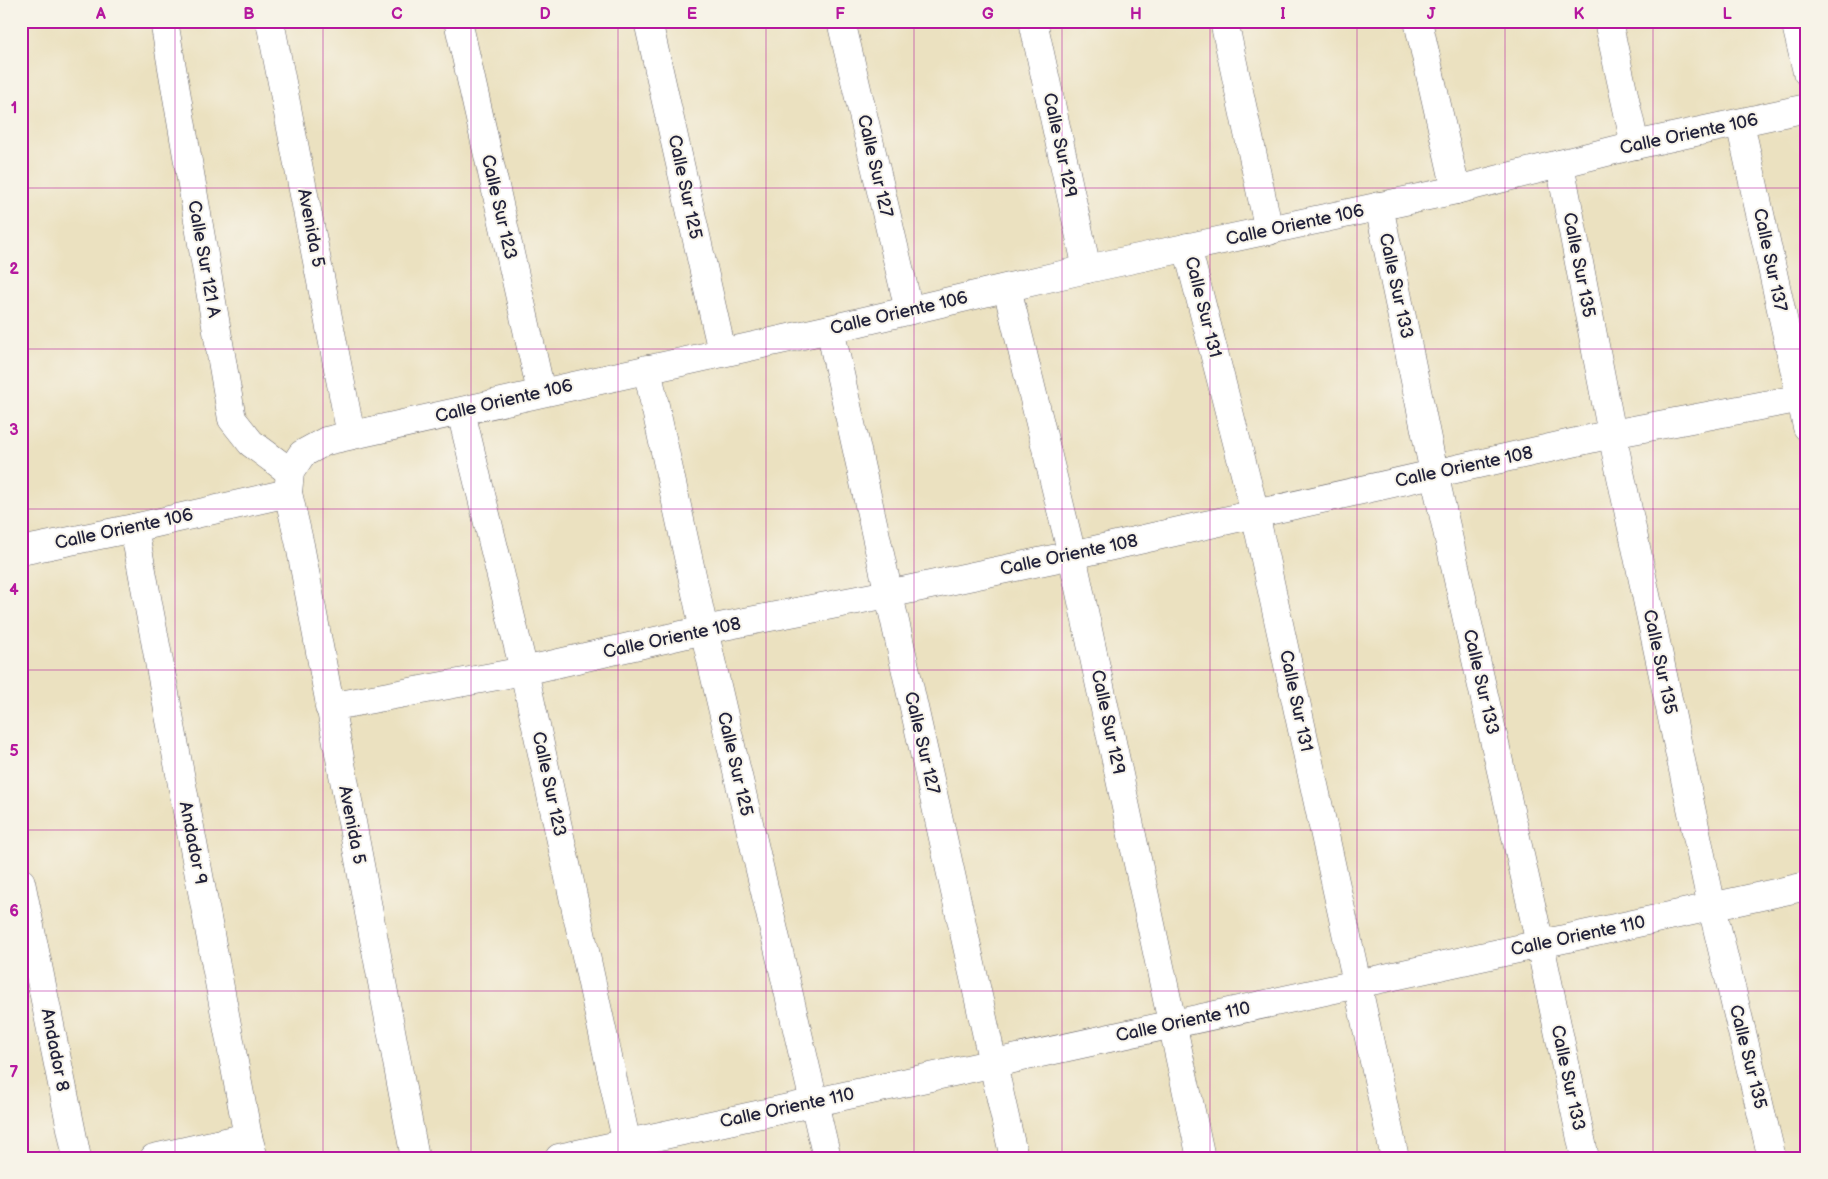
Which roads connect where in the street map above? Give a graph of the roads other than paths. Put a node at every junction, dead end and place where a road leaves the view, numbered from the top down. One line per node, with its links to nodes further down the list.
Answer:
1 (164, 21): 33 (street, Calle Sur 121 A)
2 (270, 21): 31 (street, Avenida 5)
3 (458, 21): 26 (street, Calle Sur 123)
4 (648, 21): 24 (street, Calle Sur 125)
5 (841, 21): 22 (street, Calle Sur 127)
6 (1033, 21): 20 (street, Calle Sur 129)
7 (1224, 21): 18 (street)
8 (1418, 21): 16 (street)
9 (1608, 21): 14 (street)
10 (1795, 21): 11 (street)
11 (1807, 72)
12 (1807, 108): 13 (street, Calle Oriente 106)
13 (1740, 123): 14 (street, Calle Oriente 106); 27 (street, Calle Sur 137)
14 (1635, 145): 15 (street, Calle Oriente 106)
15 (1560, 164): 16 (street, Calle Oriente 106); 30 (street, Calle Sur 135)
16 (1456, 190): 17 (street, Calle Oriente 106)
17 (1379, 206): 18 (street, Calle Oriente 106); 32 (street, Calle Sur 133)
18 (1269, 231): 19 (street, Calle Oriente 106)
19 (1187, 247): 20 (street, Calle Oriente 106); 34 (street, Calle Sur 131)
20 (1087, 269): 21 (street, Calle Oriente 106)
21 (1007, 288): 22 (street, Calle Oriente 106); 37 (street, Calle Sur 129)
22 (909, 310): 23 (street, Calle Oriente 106)
23 (830, 329): 24 (street, Calle Oriente 106); 38 (street, Calle Sur 127)
24 (722, 352): 25 (street, Calle Oriente 106)
25 (647, 369): 26 (street, Calle Oriente 106); 39 (street, Calle Sur 125)
26 (541, 392): 28 (street, Calle Oriente 106)
27 (1804, 398): 29 (street, Calle Sur 137); 30 (street, Calle Oriente 108)
28 (461, 412): 31 (street, Calle Oriente 106); 40 (street, Calle Sur 123)
29 (1807, 427)
30 (1612, 434): 32 (street, Calle Oriente 108); 44 (street, Calle Sur 135)
31 (351, 435): 33 (street, Calle Oriente 106)
32 (1434, 473): 34 (street, Calle Oriente 108); 45 (street, Calle Sur 133)
33 (289, 482): 35 (street, Calle Oriente 106); 41 (street, Avenida 5)
34 (1255, 513): 37 (street, Calle Oriente 108); 46 (street, Calle Sur 131)
35 (134, 528): 36 (street, Calle Oriente 106); 50 (street, Andador 9)
36 (21, 551)
37 (1072, 555): 38 (street, Calle Oriente 108); 47 (street, Calle Sur 129)
38 (888, 594): 39 (street, Calle Oriente 108); 48 (street, Calle Sur 127)
39 (704, 630): 40 (street, Calle Oriente 108); 49 (street, Calle Sur 125)
40 (524, 671): 41 (street, Calle Oriente 108); 51 (street, Calle Sur 123)
41 (329, 707): 54 (street, Avenida 5)
42 (21, 882): 52 (street, Andador 8)
43 (1807, 886): 44 (street, Calle Oriente 110)
44 (1712, 907): 45 (street, Calle Oriente 110); 61 (street, Calle Sur 135)
45 (1540, 944): 46 (street, Calle Oriente 110); 60 (street, Calle Sur 133)
46 (1358, 983): 47 (street, Calle Oriente 110); 59 (street, Calle Sur 131)
47 (1172, 1024): 48 (street, Calle Oriente 110); 58 (street, Calle Sur 129)
48 (994, 1063): 49 (street, Calle Oriente 110); 57 (street, Calle Sur 127)
49 (815, 1102): 51 (street, Calle Oriente 110); 56 (street, Calle Sur 125)
50 (251, 1148): 53 (street)
51 (628, 1151): 55 (street, Calle Oriente 110)
52 (77, 1158)
53 (154, 1158)
54 (415, 1158)
55 (559, 1158)
56 (827, 1158)
57 (1014, 1158)
58 (1201, 1158)
59 (1395, 1158)
60 (1585, 1158)
61 (1772, 1158)

